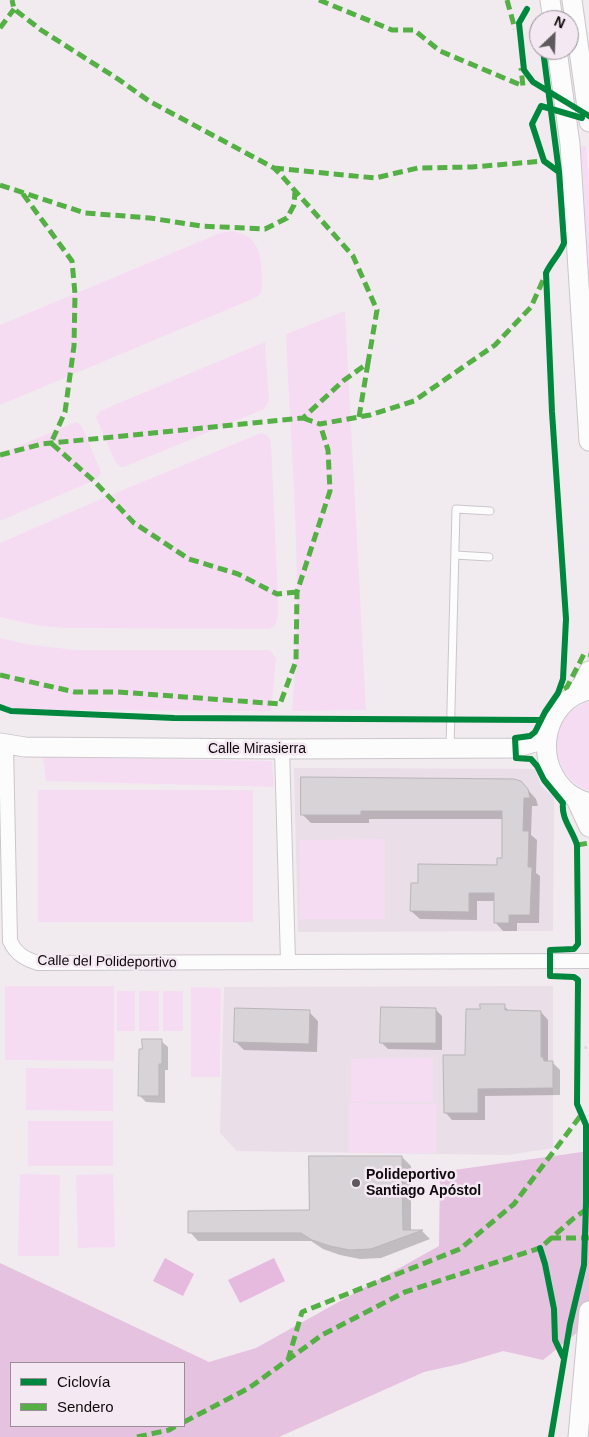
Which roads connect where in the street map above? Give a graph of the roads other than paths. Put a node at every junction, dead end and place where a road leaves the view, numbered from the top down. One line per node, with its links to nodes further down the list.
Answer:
1 (572, 0): 3 (main road)
2 (559, 60): 4 (main road)
3 (589, 122)
4 (589, 441)
5 (490, 511): 6 (lane)
6 (455, 556): 7 (lane); 13 (lane)
7 (490, 556)
8 (589, 671): 10 (main road)
9 (589, 690): 10 (main road)
10 (571, 698): 11 (main road)
11 (547, 734): 14 (main road, Calle Mirasierra); 16 (main road)
12 (3, 744): 15 (main road, Calle Mirasierra); 20 (street, Calle del Polideportivo)
13 (450, 748): 14 (main road, Calle Mirasierra); 15 (main road, Calle Mirasierra)
14 (514, 748): 16 (main road, Calle Mirasierra)
15 (282, 749): 20 (street)
16 (548, 763): 17 (main road)
17 (582, 801): 18 (main road)
18 (589, 827)
19 (589, 961): 20 (street, Calle del Polideportivo)
20 (288, 962)
21 (589, 1312): 22 (main road)
22 (578, 1437)

